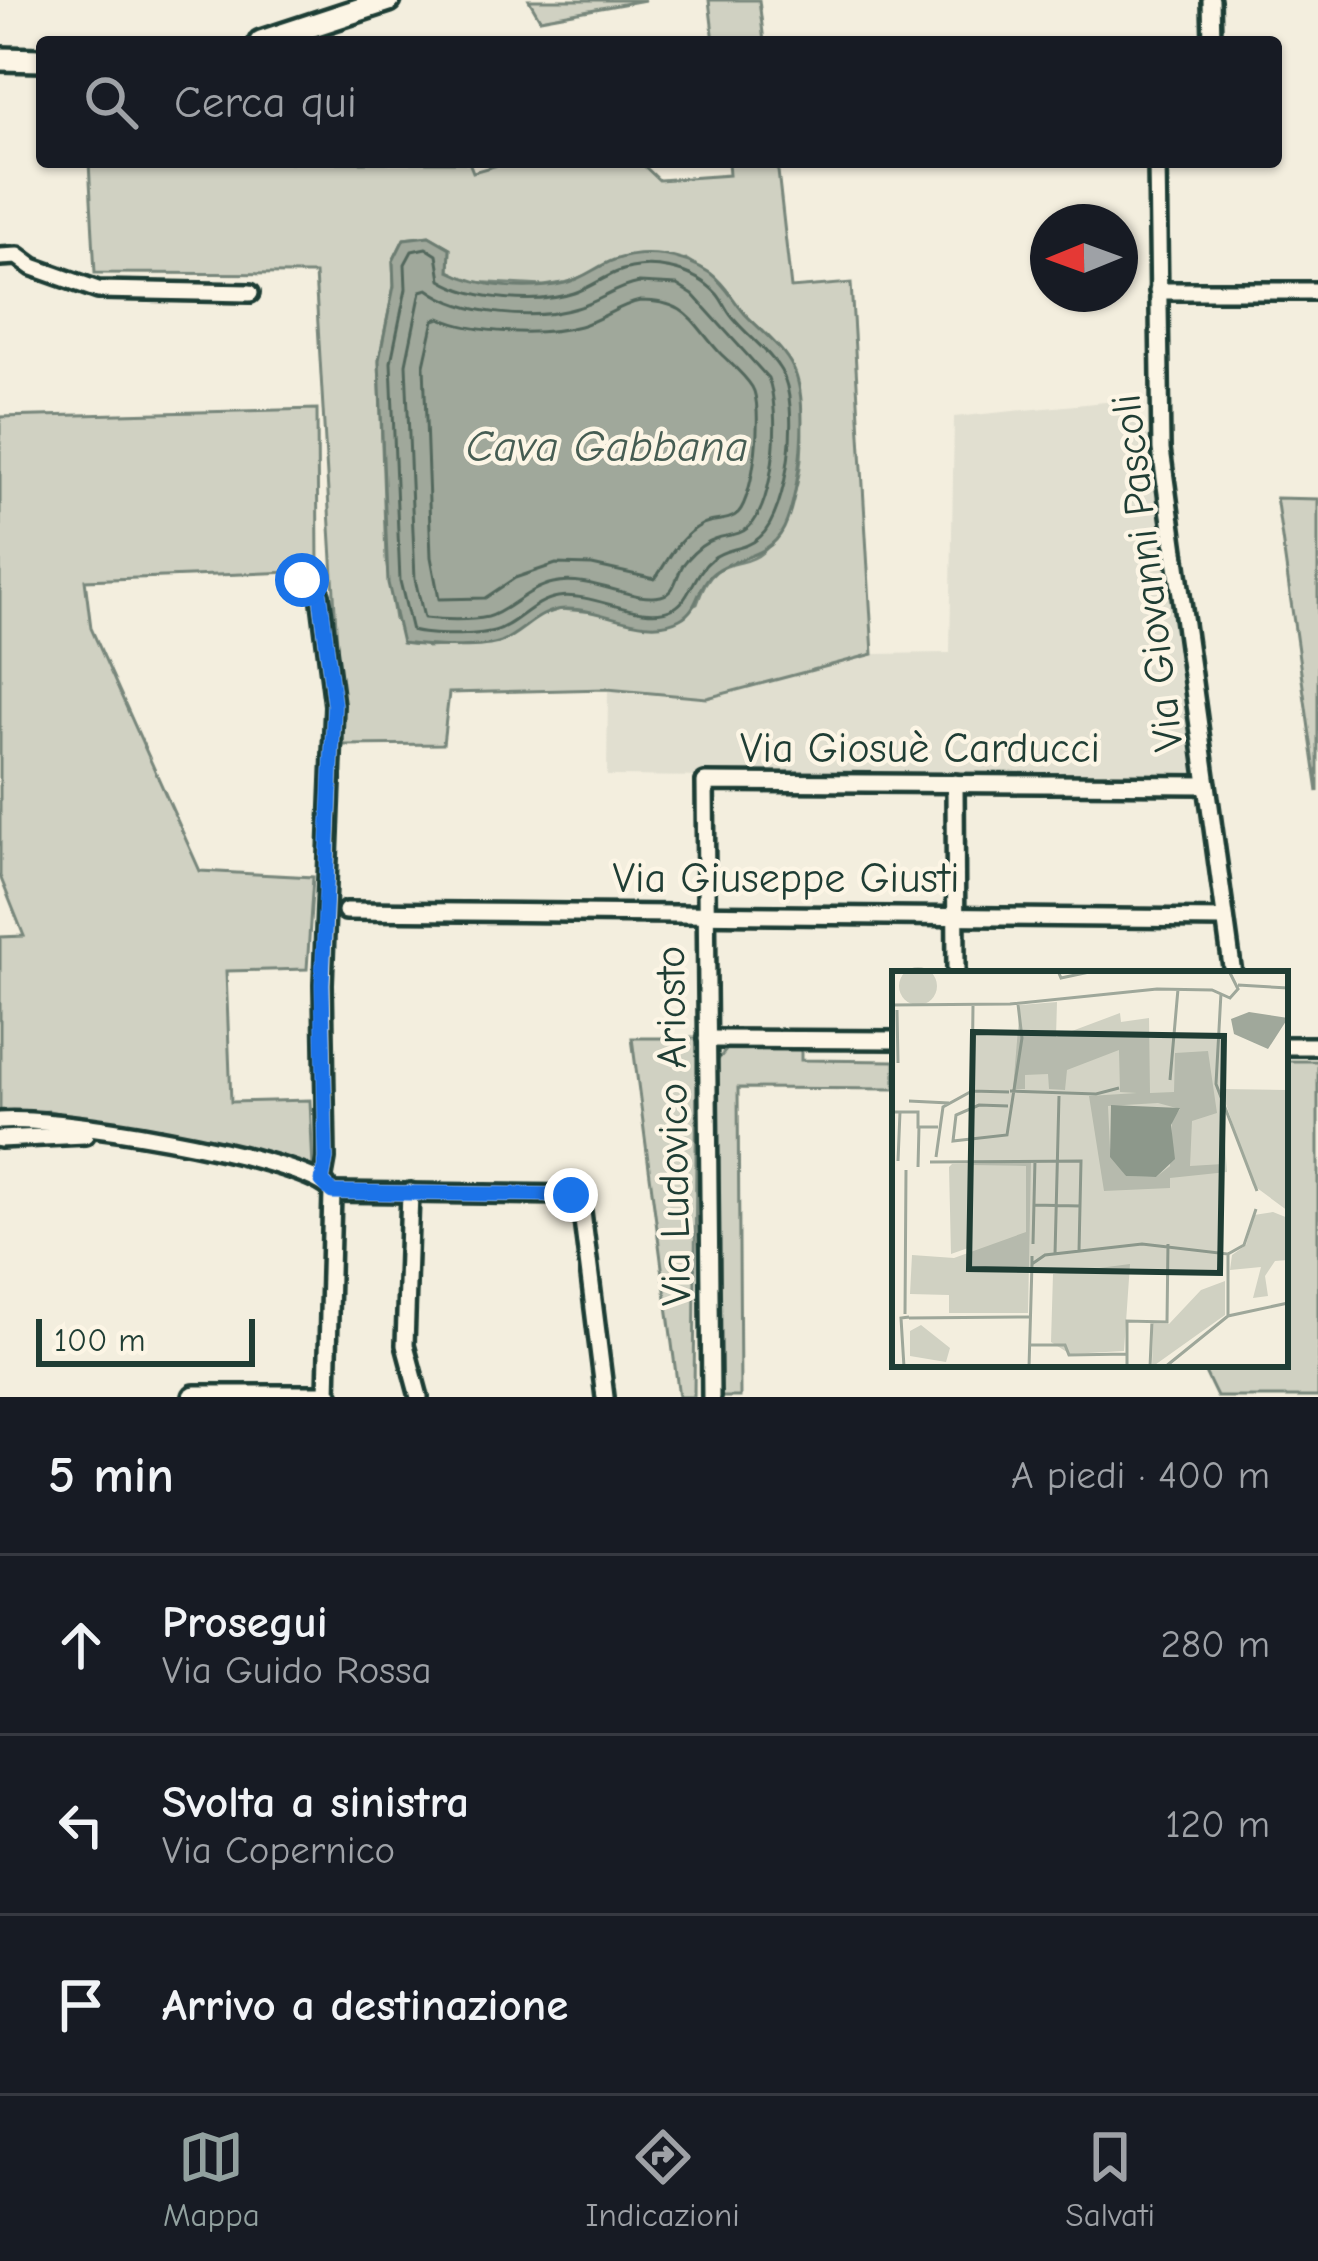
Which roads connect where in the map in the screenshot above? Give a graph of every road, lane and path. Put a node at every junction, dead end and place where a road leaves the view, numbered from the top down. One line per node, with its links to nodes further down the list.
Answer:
1 (389, 0): 3 (street)
2 (1211, 0): 4 (street)
3 (279, 36)
4 (1212, 36)
5 (0, 59): 6 (street)
6 (36, 60)
7 (1157, 168): 10 (street, Via Giovanni Pascoli)
8 (0, 256): 11 (street)
9 (1318, 290): 10 (street)
10 (1157, 291): 15 (street, Via Giovanni Pascoli)
11 (250, 293)
12 (294, 580): 29 (street)
13 (705, 782): 14 (street, Via Giosuè Carducci); 17 (street, Via Ludovico Ariosto)
14 (955, 783): 15 (street, Via Giosuè Carducci); 18 (street)
15 (1207, 784): 19 (street, Via Giovanni Pascoli)
16 (346, 911): 17 (street, Via Giuseppe Giusti)
17 (706, 912): 18 (street, Via Giuseppe Giusti); 22 (street, Via Ludovico Ariosto)
18 (956, 914): 19 (street, Via Giuseppe Giusti); 20 (street)
19 (1225, 919): 21 (street, Via Giovanni Pascoli)
20 (956, 971)
21 (1233, 971)
22 (707, 1039): 23 (street); 35 (street, Via Ludovico Ariosto)
23 (892, 1040)
24 (1288, 1045): 25 (street)
25 (1318, 1046)
26 (0, 1121): 27 (street)
27 (142, 1137): 28 (street); 29 (street)
28 (0, 1139)
29 (327, 1187): 30 (street); 31 (street)
30 (410, 1192): 33 (street); 34 (street)
31 (328, 1396): 32 (street)
32 (195, 1397)
33 (419, 1397)
34 (605, 1397)
35 (711, 1397)

